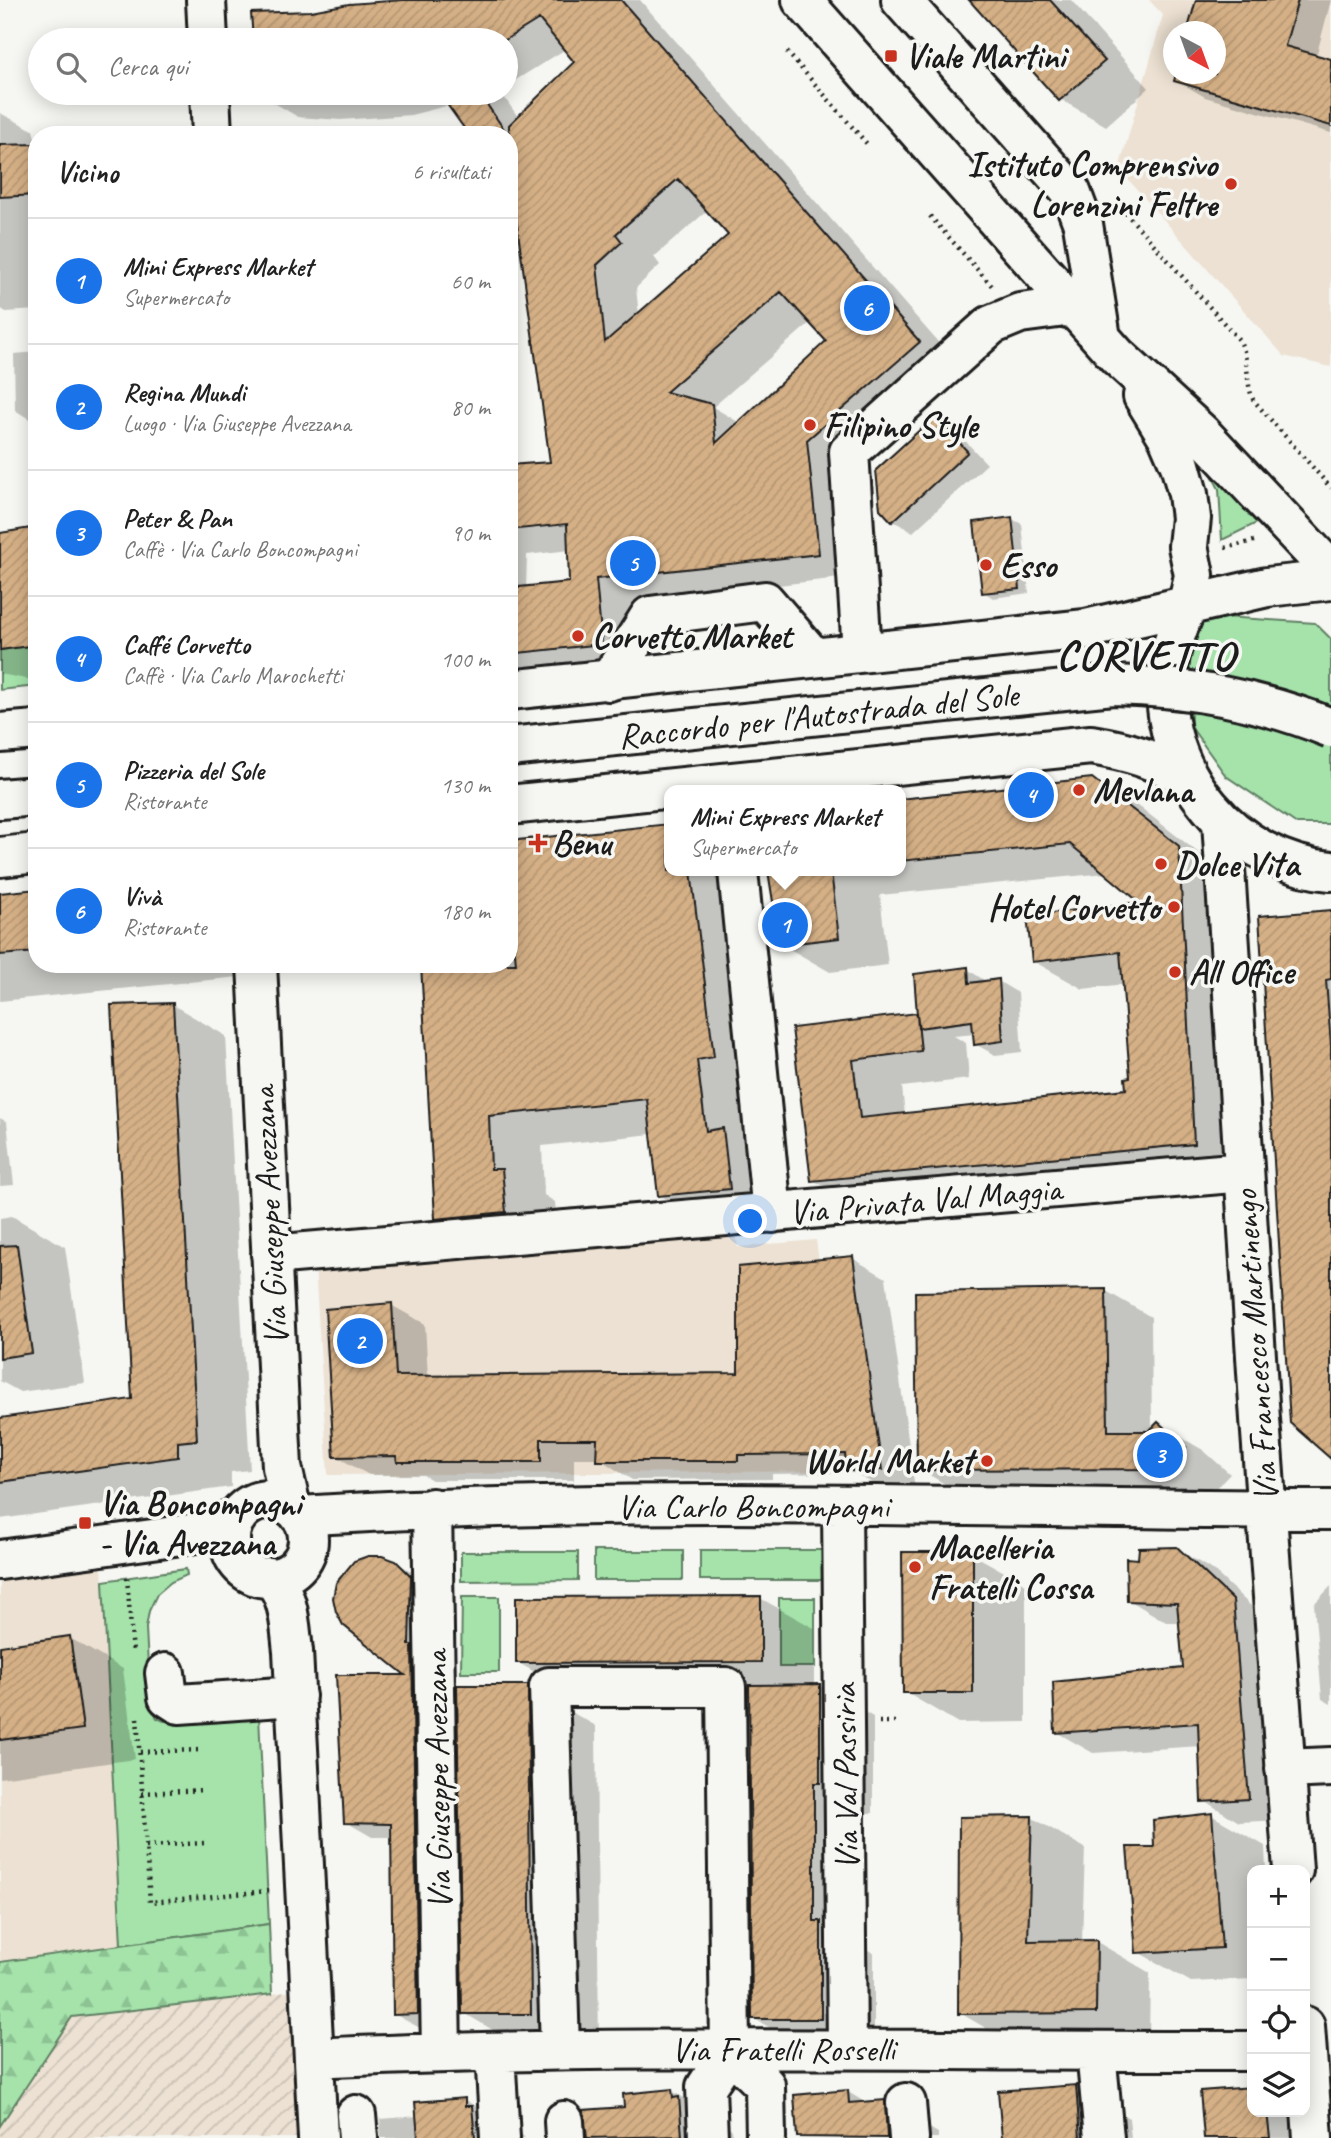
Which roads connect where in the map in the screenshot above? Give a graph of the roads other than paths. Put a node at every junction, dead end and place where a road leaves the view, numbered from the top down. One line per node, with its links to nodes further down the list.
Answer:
1 (206, 0): 4 (main road)
2 (802, 0): 7 (main road)
3 (901, 0): 8 (main road)
4 (207, 28)
5 (211, 105): 6 (main road)
6 (212, 126)
7 (1073, 306): 8 (main road); 12 (main road)
8 (1109, 347): 9 (main road); 11 (main road)
9 (1331, 571)
10 (1331, 580): 11 (main road)
11 (1188, 604): 12 (main road); 20 (main road)
12 (863, 652): 13 (main road)
13 (813, 657): 14 (main road); 14 (main road)
14 (609, 681): 15 (main road)
15 (518, 689)
16 (1331, 728): 19 (main road, Raccordo per l'Autostrada del Sole, bridge)
17 (28, 731): 18 (main road)
18 (0, 733)
19 (518, 746)
20 (1189, 779): 21 (main road); 26 (main road)
21 (738, 785)
22 (664, 791): 25 (main road)
23 (28, 797): 24 (main road)
24 (0, 799)
25 (518, 803)
26 (1222, 821): 29 (main road); 32 (main road, Via Francesco Martinengo)
27 (28, 854): 28 (main road)
28 (0, 857)
29 (1331, 871)
30 (738, 876): 33 (main road)
31 (257, 973): 34 (main road, Via Giuseppe Avezzana)
32 (1244, 1172): 33 (main road, Via Privata Val Maggia); 38 (main road, Via Francesco Martinengo)
33 (772, 1213): 34 (main road, Via Privata Val Maggia)
34 (271, 1255): 35 (main road, Via Giuseppe Avezzana)
35 (275, 1501): 37 (main road, Via Carlo Boncompagni); 40 (main road, Via Carlo Boncompagni); 41 (main road, Via Giuseppe Avezzana); 41 (main road, Via Giuseppe Avezzana)
36 (842, 1505): 37 (main road, Via Carlo Boncompagni); 38 (main road, Via Carlo Boncompagni); 48 (main road, Via Val Passiria)
37 (432, 1508): 53 (main road, Via Giuseppe Avezzana)
38 (1266, 1510): 39 (main road, Via Carlo Boncompagni); 45 (main road, Via Francesco Martinengo)
39 (1331, 1510)
40 (0, 1560)
41 (281, 1573): 43 (main road, Via Giuseppe Avezzana)
42 (166, 1673): 43 (main road)
43 (296, 1696): 55 (main road, Via Giuseppe Avezzana)
44 (1331, 1767): 45 (main road)
45 (1285, 1769): 46 (main road, Via Francesco Martinengo)
46 (1293, 1865)
47 (1312, 2041): 61 (main road)
48 (847, 2048): 50 (main road, Via Fratelli Rosselli); 51 (main road, Via Fratelli Rosselli)
49 (560, 2049): 50 (main road, Via Fratelli Rosselli); 50 (main road); 54 (main road, Via Fratelli Rosselli)
50 (730, 2051): 58 (main road); 59 (main road)
51 (1096, 2051): 52 (main road, Via Fratelli Rosselli); 60 (main road)
52 (1247, 2051)
53 (440, 2053): 54 (main road, Via Fratelli Rosselli); 55 (main road, Via Fratelli Rosselli)
54 (495, 2053): 57 (main road)
55 (314, 2058): 56 (main road, Via Giuseppe Avezzana)
56 (318, 2138)
57 (500, 2138)
58 (708, 2138)
59 (766, 2138)
60 (1104, 2138)
61 (1313, 2138)

